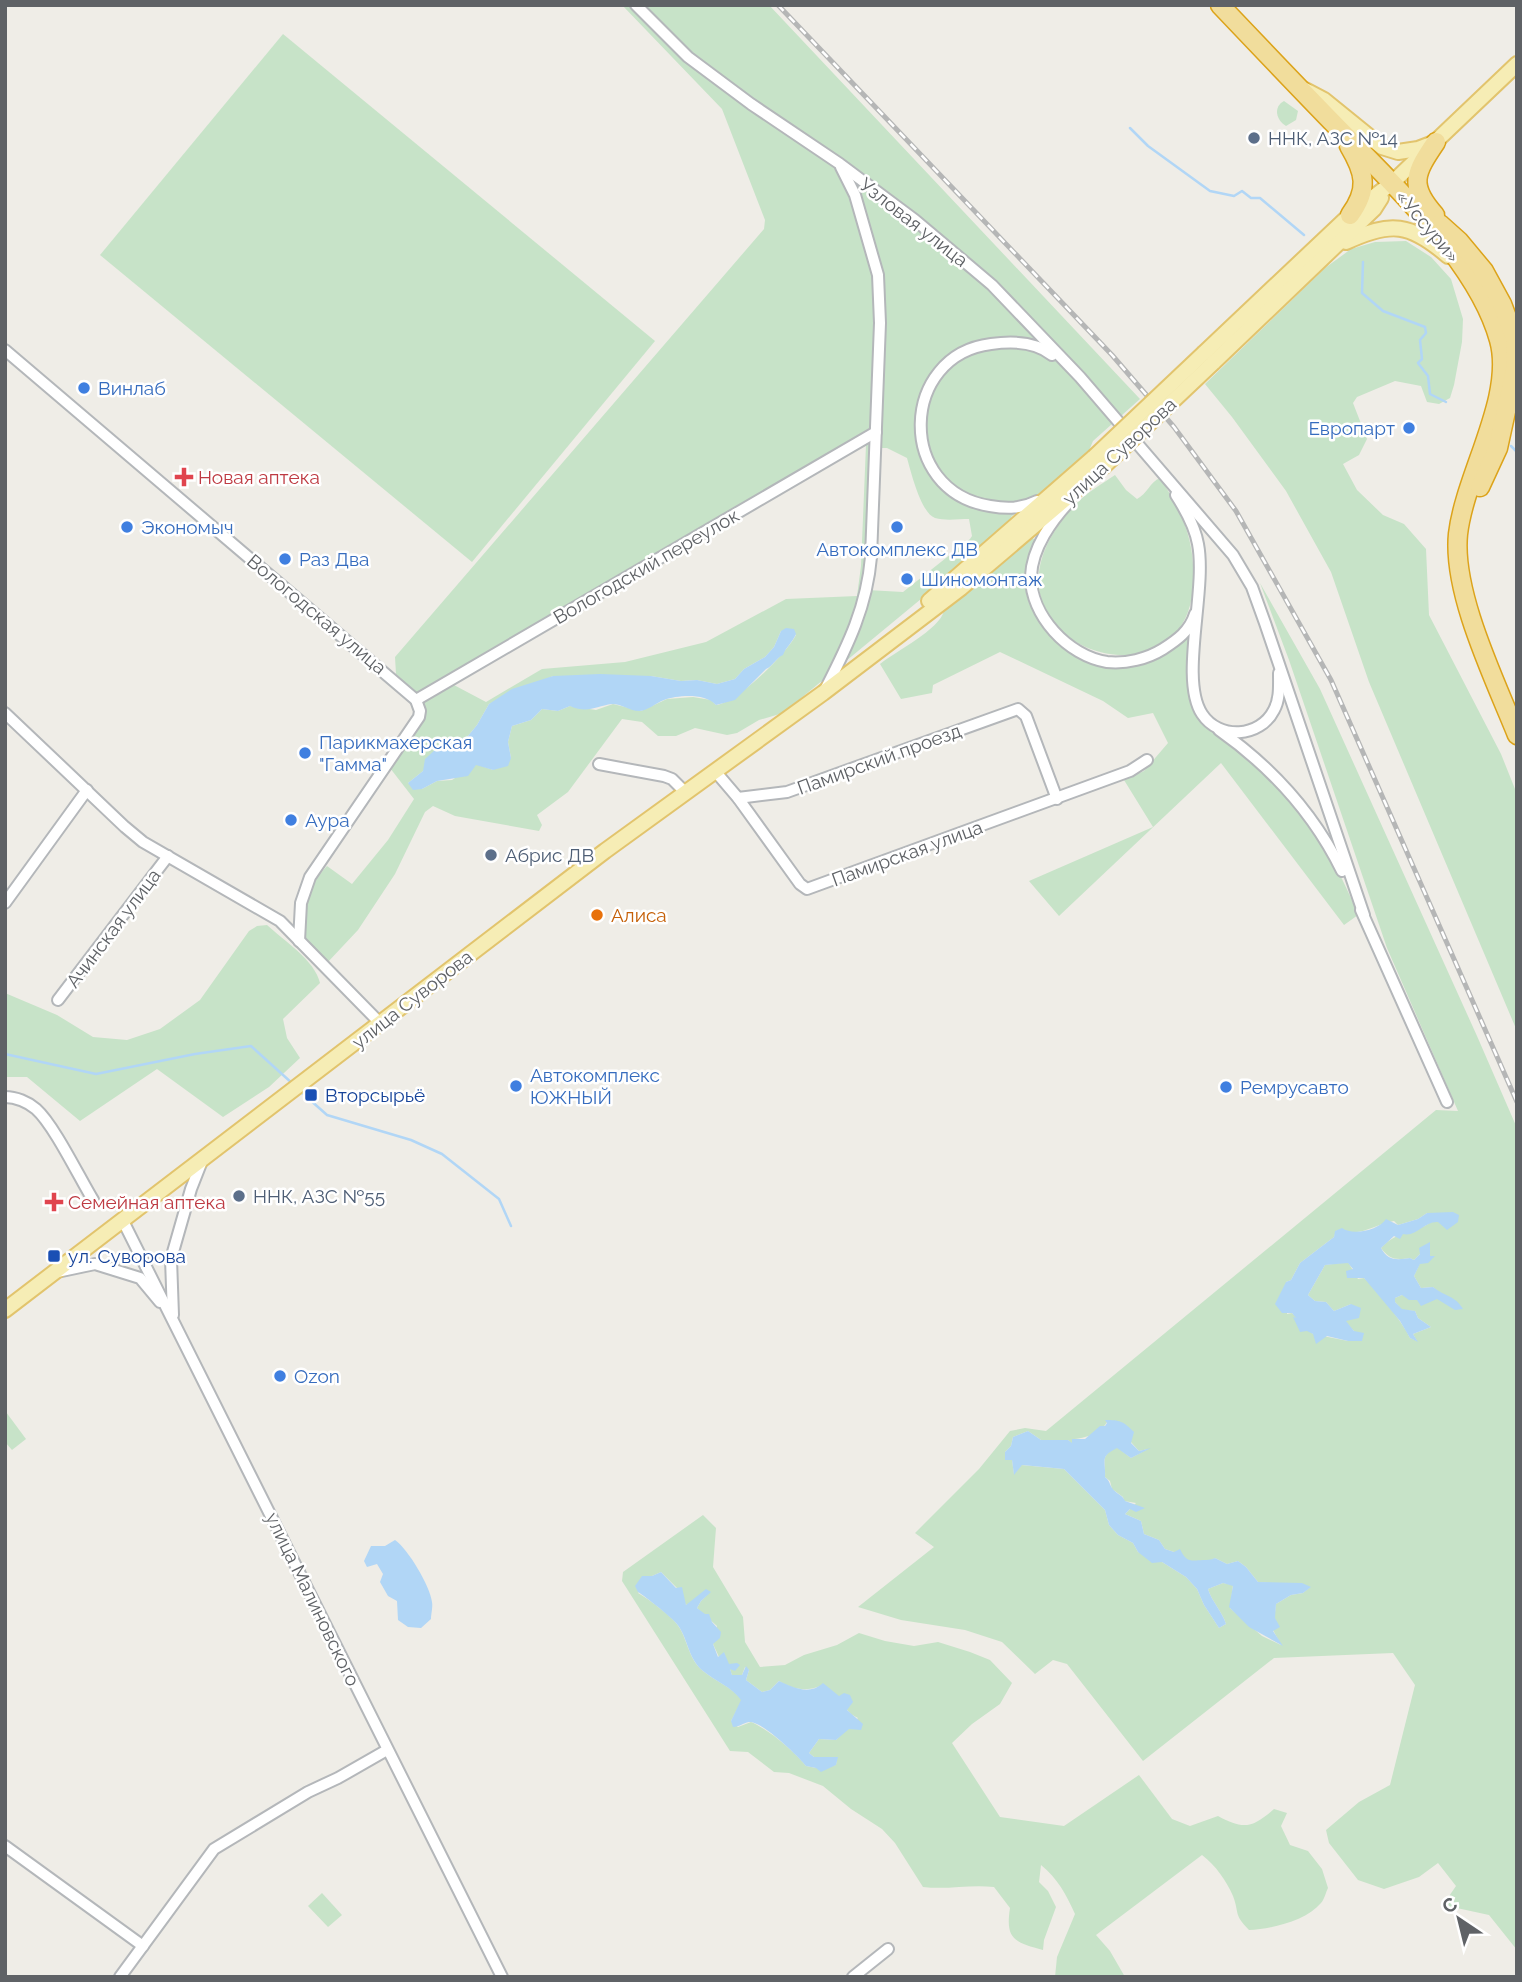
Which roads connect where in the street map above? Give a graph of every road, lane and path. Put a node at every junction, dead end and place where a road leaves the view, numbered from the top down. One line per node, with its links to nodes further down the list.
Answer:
1 (636, 5): 7 (street, Узловая улица)
2 (1220, 5): 4 (highway)
3 (1517, 64): 6 (main road, улица Суворова)
4 (1298, 87): 5 (highway); 6 (main road)
5 (1338, 128): 8 (highway); 9 (highway)
6 (1436, 142): 8 (main road, улица Суворова); 10 (highway)
7 (840, 164): 13 (street, Узловая улица); 18 (street)
8 (1392, 183): 9 (main road, улица Суворова); 10 (highway, «Уссури»); 11 (main road, улица Суворова); 12 (highway, «Уссури»)
9 (1350, 215): 16 (main road, улица Суворова)
10 (1459, 241): 22 (highway, «Уссури»)
11 (1317, 264): 12 (main road); 16 (main road, улица Суворова)
12 (1464, 269): 22 (highway, «Уссури»)
13 (1025, 318): 14 (street); 17 (street, Узловая улица)
14 (1009, 342): 17 (street); 21 (street)
15 (5, 350): 26 (street, Вологодская улица)
16 (1208, 358): 19 (main road, улица Суворова, bridge)
17 (1080, 377): 20 (street, Узловая улица)
18 (876, 432): 25 (street); 26 (street, Вологодский переулок)
19 (1098, 462): 21 (main road, улица Суворова); 23 (street); 25 (main road, улица Суворова)
20 (1162, 472): 23 (street); 24 (street)
21 (1055, 492): 25 (main road, улица Суворова)
22 (1462, 581): 29 (highway, «Уссури»)
23 (1199, 598): 28 (street)
24 (1279, 664): 28 (street); 39 (street)
25 (823, 693): 32 (main road, улица Суворова)
26 (416, 700): 40 (street)
27 (7, 719): 33 (street)
28 (1219, 730): 39 (street)
29 (1517, 736)
30 (1147, 760): 36 (street, Памирская улица)
31 (599, 764): 34 (street)
32 (715, 771): 34 (main road, улица Суворова); 35 (street, Памирская улица)
33 (87, 790): 37 (street); 38 (street)
34 (685, 792): 42 (main road, улица Суворова)
35 (738, 798): 36 (street, Памирская улица); 36 (street, Памирский проезд)
36 (1057, 799)
37 (168, 856): 40 (street); 41 (street, Ачинская улица)
38 (5, 903)
39 (1364, 915): 44 (street)
40 (299, 941): 42 (street)
41 (58, 1000)
42 (380, 1023): 45 (main road, улица Суворова)
43 (5, 1097): 46 (street)
44 (1447, 1102)
45 (202, 1161): 47 (main road, улица Суворова); 50 (street)
46 (93, 1200)
47 (123, 1221): 48 (main road, улица Суворова); 50 (street, улица Малиновского)
48 (55, 1272): 49 (main road, улица Суворова); 50 (street)
49 (5, 1310)
50 (173, 1318): 51 (street, улица Малиновского)
51 (387, 1750): 53 (street); 56 (street, улица Малиновского)
52 (5, 1846): 53 (street)
53 (143, 1946): 55 (street)
54 (888, 1949): 57 (street)
55 (120, 1977)
56 (502, 1977)
57 (853, 1977)

